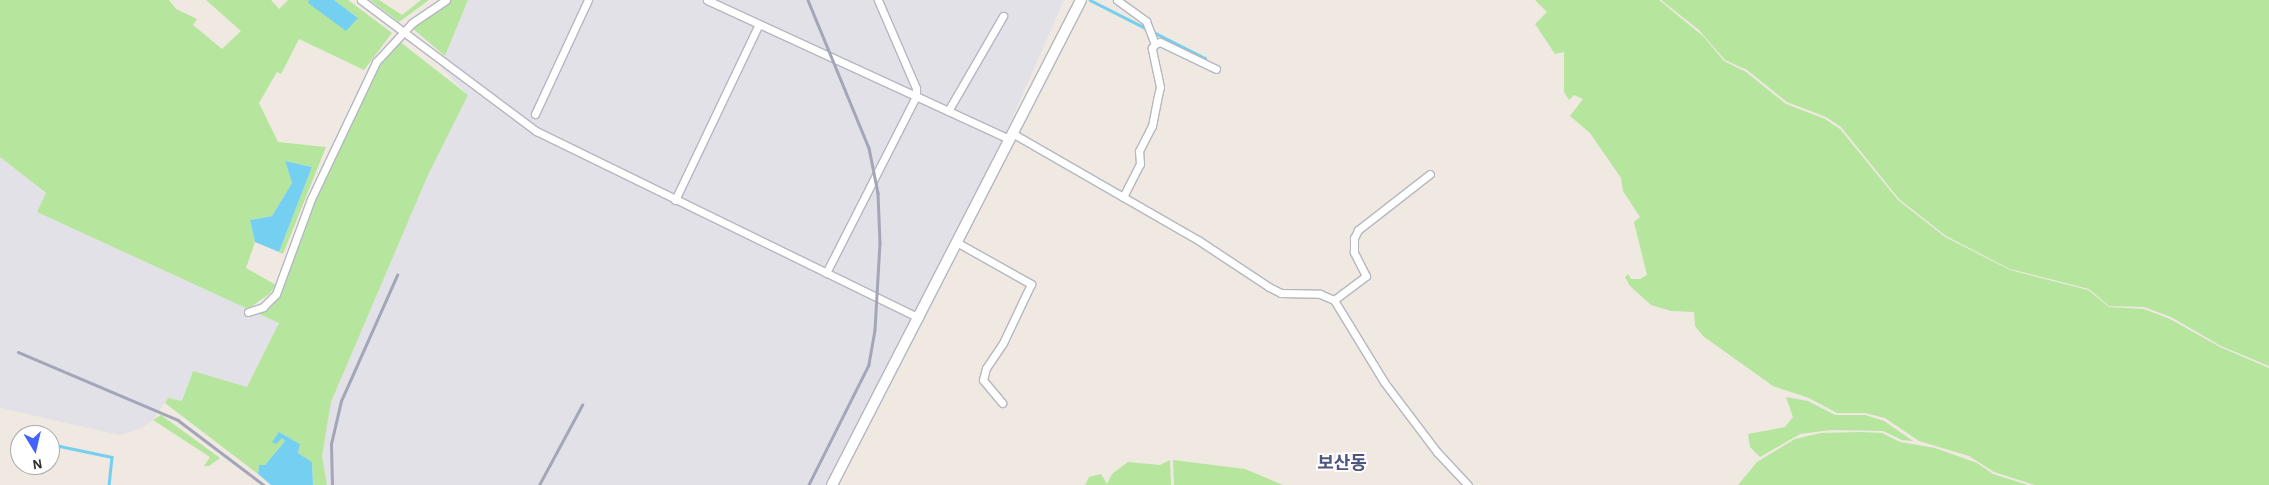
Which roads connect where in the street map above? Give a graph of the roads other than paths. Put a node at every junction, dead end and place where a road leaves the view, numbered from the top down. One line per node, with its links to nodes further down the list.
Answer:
1 (362, 0): 10 (street)
2 (446, 0): 10 (street)
3 (588, 0): 15 (street)
4 (707, 0): 9 (street)
5 (878, 0): 13 (street)
6 (1081, 0): 16 (street)
7 (1117, 0): 11 (street)
8 (1003, 16): 14 (street)
9 (759, 24): 13 (street); 19 (street)
10 (403, 31): 19 (street); 23 (street)
11 (1155, 44): 12 (street); 18 (street)
12 (1216, 69)
13 (916, 96): 14 (street); 21 (street)
14 (948, 111): 16 (street)
15 (535, 114)
16 (1010, 136): 18 (street); 20 (street)
17 (1430, 174): 22 (street)
18 (1123, 197): 22 (street)
19 (675, 200): 21 (street)
20 (958, 243): 24 (street); 25 (street)
21 (826, 273): 24 (street)
22 (1334, 300): 27 (street)
23 (248, 312)
24 (919, 318): 26 (street)
25 (1002, 403)
26 (832, 485)
27 (1468, 485)

